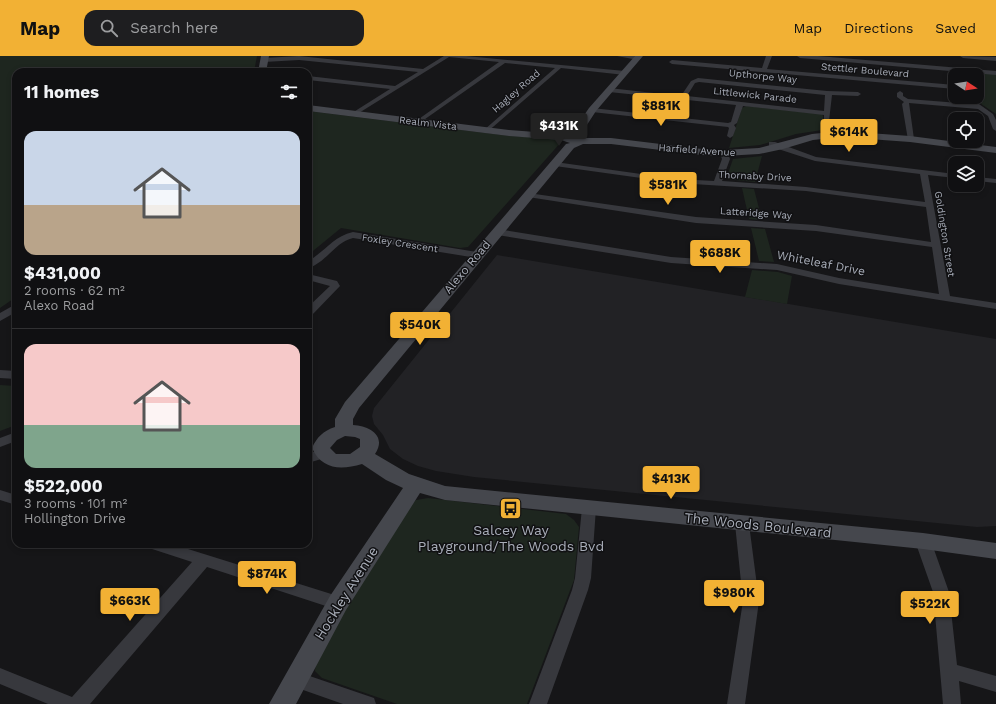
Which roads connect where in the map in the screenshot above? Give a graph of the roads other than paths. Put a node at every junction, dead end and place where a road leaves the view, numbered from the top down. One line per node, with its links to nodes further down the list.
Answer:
1 (449, 56): 11 (street); 17 (street)
2 (620, 56): 7 (street)
3 (703, 56): 13 (street)
4 (769, 56): 16 (street)
5 (800, 56): 9 (street)
6 (963, 56): 10 (street)
7 (639, 57): 19 (street, Alexo Road)
8 (265, 58): 15 (street); 17 (street)
9 (837, 58): 18 (street)
10 (996, 59)
11 (504, 61): 14 (street); 39 (street)
12 (672, 62): 13 (street, Stettler Boulevard)
13 (702, 63): 16 (street, Stettler Boulevard)
14 (560, 66): 19 (street); 42 (street, Hagley Road)
15 (263, 68)
16 (764, 70): 23 (street, Stettler Boulevard)
17 (423, 71): 25 (street)
18 (948, 71)
19 (624, 73): 26 (street, Alexo Road)
20 (984, 73): 21 (street)
21 (996, 73)
22 (312, 78): 25 (street)
23 (799, 81): 24 (street, Stettler Boulevard); 27 (street, Upthorpe Way); 30 (street, Upthorpe Way)
24 (948, 87)
25 (396, 88): 38 (street)
26 (609, 90): 30 (street, Littlewick Parade); 36 (street, Alexo Road)
27 (827, 93): 29 (street, Upthorpe Way); 37 (street)
28 (900, 93): 31 (street)
29 (858, 94)
30 (683, 98): 32 (street, Littlewick Parade)
31 (907, 101): 34 (street); 46 (street)
32 (740, 104): 37 (street, Littlewick Parade); 40 (street)
33 (975, 104): 34 (street)
34 (979, 107): 41 (street)
35 (312, 109): 38 (street, Realm Vista)
36 (592, 110): 40 (street); 45 (street, Alexo Road)
37 (826, 113): 43 (street)
38 (354, 114): 39 (street, Realm Vista)
39 (418, 122): 42 (street, Realm Vista)
40 (730, 125): 44 (street)
41 (996, 129)
42 (486, 131): 45 (street, Realm Vista)
43 (839, 133): 46 (street, Harfield Avenue); 47 (street, Harfield Avenue)
44 (730, 136)
45 (577, 137): 47 (street, Harfield Avenue); 50 (street, Harfield Avenue); 51 (street, Alexo Road)
46 (910, 138): 48 (street, Harfield Avenue); 49 (street, Harfield Avenue)
47 (775, 146): 50 (street, Harfield Avenue); 52 (street)
48 (996, 147)
49 (996, 150)
50 (724, 153): 56 (street)
51 (555, 164): 56 (street, Thornaby Drive); 57 (street, Alexo Road)
52 (924, 172): 53 (street); 58 (street, Goldington Street)
53 (948, 175)
54 (984, 180): 55 (street)
55 (996, 181)
56 (717, 184): 58 (street, Thornaby Drive)
57 (528, 195): 59 (street, Alexo Road); 60 (street, Latteridge Way)
58 (929, 205): 60 (street, Goldington Street)
59 (497, 232): 61 (street, Alexo Road); 64 (street, Whiteleaf Drive)
60 (936, 245): 64 (street, Goldington Street)
61 (477, 256): 62 (street, Foxley Crescent); 71 (street, Alexo Road)
62 (312, 262)
63 (312, 278): 66 (street)
64 (945, 298): 65 (street, Whiteleaf Drive)
65 (996, 306)
66 (312, 309)
67 (12, 310): 68 (street)
68 (0, 318)
69 (0, 374): 70 (street)
70 (12, 375)
71 (344, 430): 74 (street); 75 (street)
72 (12, 438): 73 (street)
73 (0, 443)
74 (363, 455): 75 (street); 76 (street, The Woods Boulevard)
75 (316, 456)
76 (414, 485): 79 (street, The Woods Boulevard); 86 (street, Hockley Avenue)
77 (0, 495): 78 (street)
78 (12, 499)
79 (589, 508): 80 (street, The Woods Boulevard); 95 (street)
80 (742, 524): 81 (street, The Woods Boulevard); 96 (street)
81 (923, 541): 82 (street, The Woods Boulevard); 84 (street, The Woods Boulevard); 87 (street)
82 (996, 543)
83 (166, 548): 85 (street)
84 (996, 551)
85 (204, 560): 86 (street); 92 (street)
86 (338, 603): 89 (street, Hockley Avenue)
87 (948, 670): 90 (street); 97 (street)
88 (0, 676): 91 (street)
89 (295, 679): 93 (street, Hockley Avenue); 94 (street)
90 (996, 684)
91 (69, 704)
92 (78, 704)
93 (282, 704)
94 (367, 704)
95 (538, 704)
96 (736, 704)
97 (952, 704)

